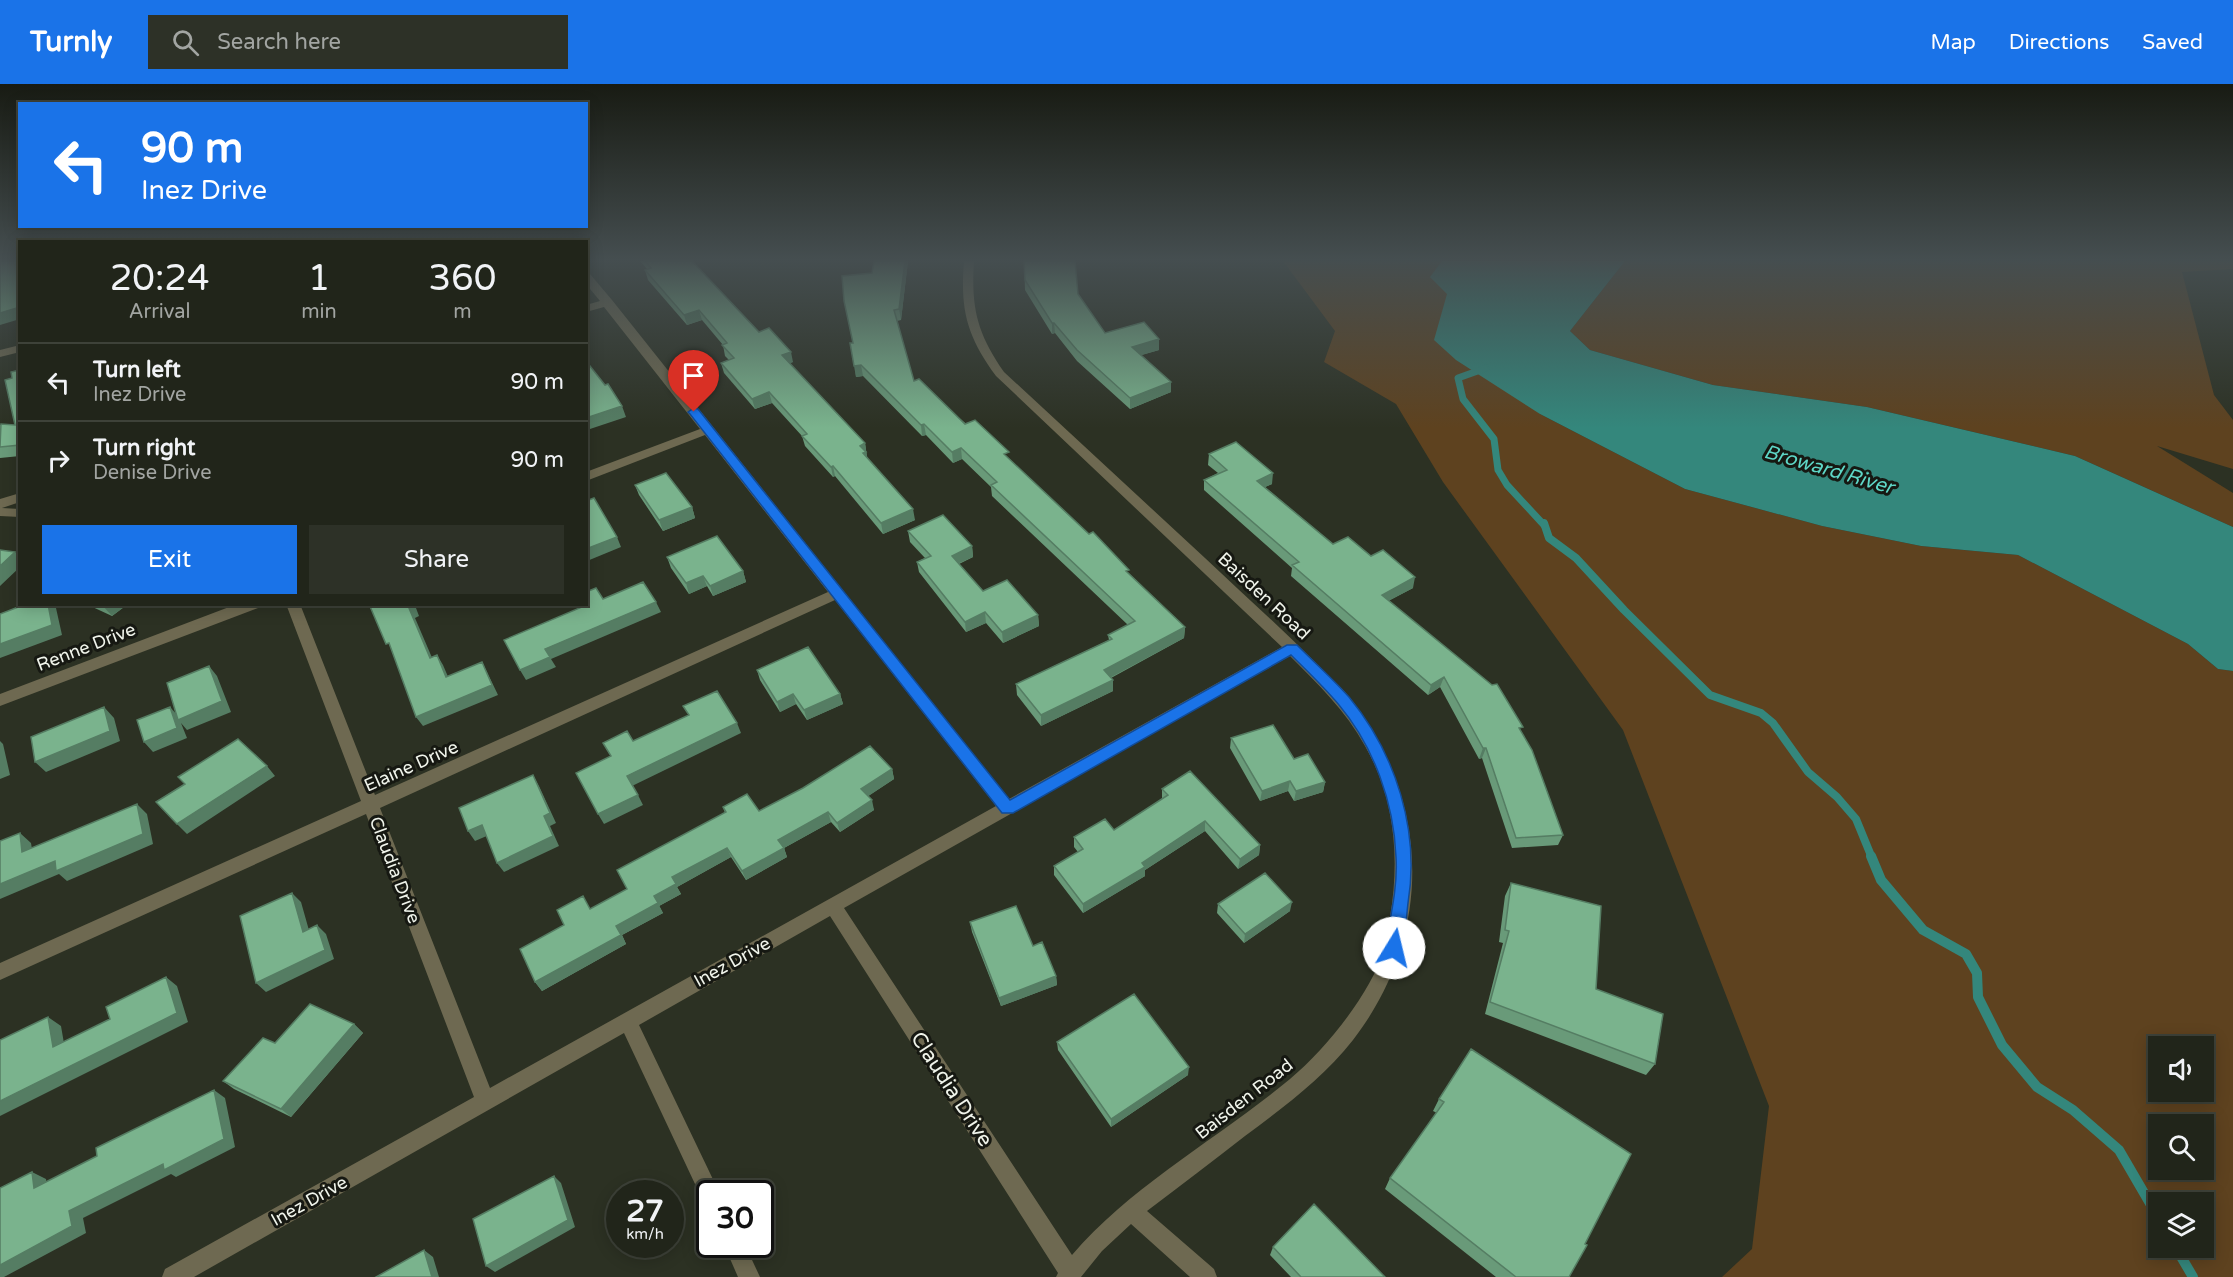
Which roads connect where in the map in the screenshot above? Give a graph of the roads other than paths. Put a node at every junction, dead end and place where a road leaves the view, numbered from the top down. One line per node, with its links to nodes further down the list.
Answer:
1 (619, 317): 5 (street)
2 (970, 317): 14 (street, Baisden Road)
3 (18, 349): 4 (street)
4 (0, 354)
5 (708, 430): 6 (street); 11 (street)
6 (588, 476)
7 (18, 498): 8 (street)
8 (0, 504)
9 (0, 512): 10 (street)
10 (18, 513)
11 (838, 593): 16 (street, Elaine Drive); 17 (street)
12 (248, 606): 15 (street, Renne Drive)
13 (293, 606): 16 (street, Claudia Drive)
14 (1292, 648): 17 (street, Inez Drive); 23 (street, Baisden Road)
15 (0, 700)
16 (370, 806): 19 (street, Elaine Drive); 21 (street, Claudia Drive)
17 (1008, 809): 18 (street, Inez Drive)
18 (833, 906): 20 (street, Inez Drive); 25 (street, Claudia Drive)
19 (0, 972)
20 (628, 1022): 21 (street, Inez Drive); 22 (street)
21 (486, 1102): 26 (street, Inez Drive)
22 (703, 1180)
23 (1131, 1210): 25 (street, Baisden Road); 28 (street)
24 (740, 1258): 27 (street)
25 (1068, 1275)
26 (173, 1277)
27 (749, 1277)
28 (1206, 1277)

